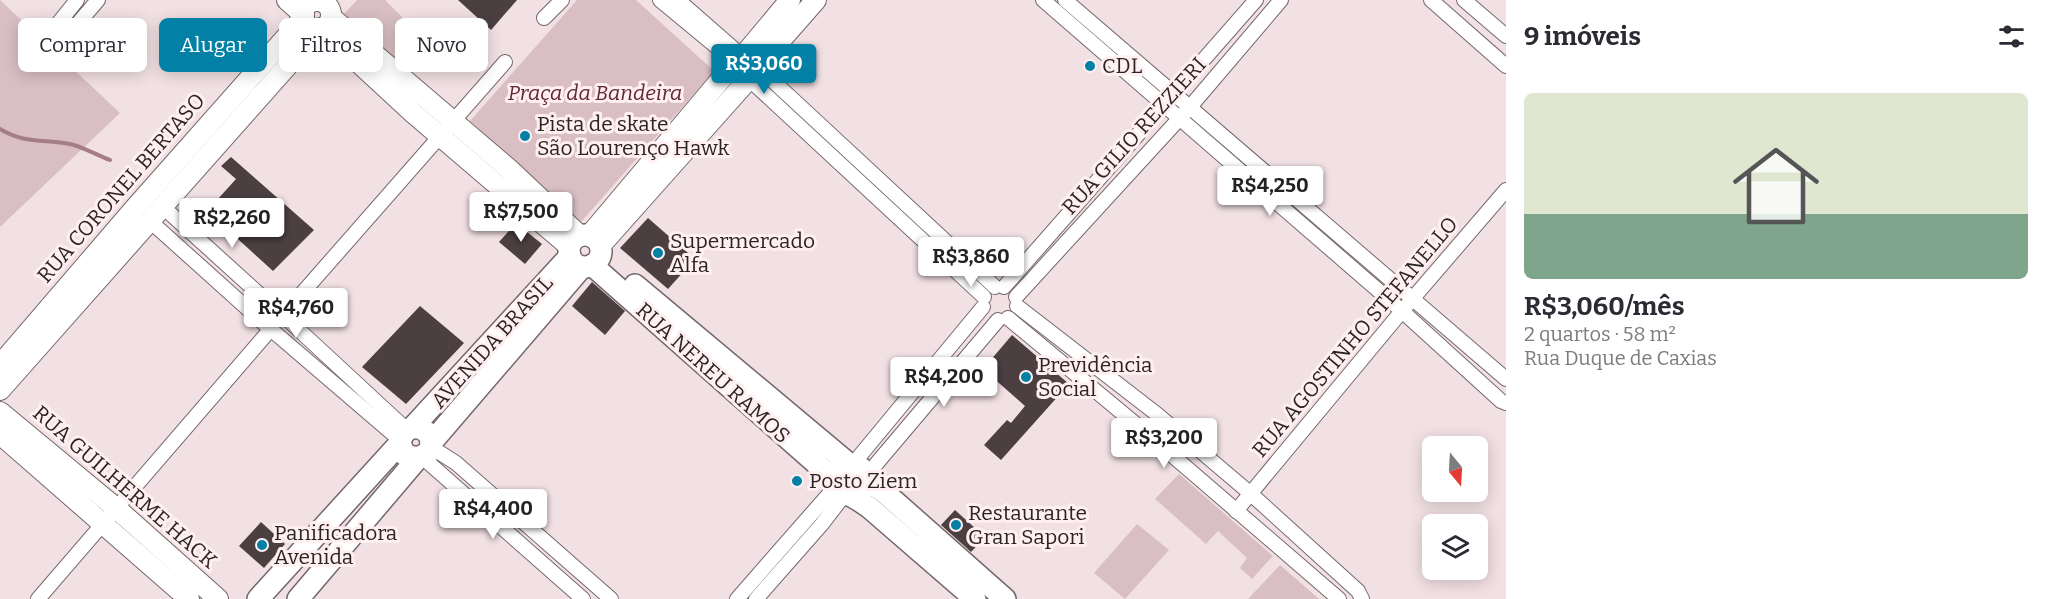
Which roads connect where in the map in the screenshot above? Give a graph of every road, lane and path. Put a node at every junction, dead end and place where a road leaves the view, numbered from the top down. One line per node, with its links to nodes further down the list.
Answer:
1 (98, 0): 16 (street)
2 (287, 0): 15 (street, RUA NEREU RAMOS)
3 (562, 0): 17 (street)
4 (660, 0): 22 (street)
5 (678, 0): 22 (street)
6 (790, 0): 22 (street, AVENIDA BRASIL)
7 (816, 0): 22 (street, AVENIDA BRASIL)
8 (1043, 0): 24 (street)
9 (1065, 0): 23 (street)
10 (1256, 0): 23 (street, RUA GILIO REZZIERI)
11 (1281, 0): 26 (street, RUA GILIO REZZIERI)
12 (1431, 0): 19 (street)
13 (1464, 0): 18 (street)
14 (70, 2): 16 (street); 16 (street)
15 (319, 11): 25 (street, RUA CORONEL BERTASO); 28 (street, RUA CORONEL BERTASO); 29 (street, RUA NEREU RAMOS)
16 (85, 15)
17 (544, 18)
18 (1505, 35): 19 (street)
19 (1489, 51): 21 (street)
20 (505, 62): 29 (street)
21 (1506, 66)
22 (746, 67): 32 (street, AVENIDA BRASIL); 33 (street); 36 (street)
23 (1174, 93): 24 (street, RUA GILIO REZZIERI); 26 (street)
24 (1163, 105): 27 (street); 33 (street, RUA GILIO REZZIERI)
25 (225, 106): 28 (street); 37 (street, RUA CORONEL BERTASO)
26 (1190, 107): 27 (street, RUA GILIO REZZIERI); 34 (street)
27 (1180, 118): 35 (street, RUA GILIO REZZIERI); 38 (street)
28 (240, 120): 31 (street, RUA CORONEL BERTASO)
29 (447, 127): 32 (street, RUA NEREU RAMOS); 39 (street)
30 (1506, 190): 34 (street, RUA AGOSTINHO STEFANELLO)
31 (156, 214): 39 (street); 41 (street, RUA CORONEL BERTASO); 42 (street)
32 (585, 251): 53 (main road, AVENIDA BRASIL); 54 (main road, AVENIDA BRASIL); 55 (main road, RUA NEREU RAMOS); 56 (main road, RUA NEREU RAMOS)
33 (1000, 287): 35 (street); 36 (street)
34 (1413, 298): 38 (street, RUA AGOSTINHO STEFANELLO); 43 (street)
35 (1016, 301): 40 (street); 50 (street)
36 (984, 302): 40 (street); 55 (street)
37 (49, 307): 41 (street); 44 (street, RUA CORONEL BERTASO)
38 (1402, 311): 45 (street); 57 (street, RUA AGOSTINHO STEFANELLO)
39 (283, 315): 42 (street); 53 (street)
40 (1003, 319): 51 (street); 55 (street)
41 (63, 320): 47 (street, RUA CORONEL BERTASO)
42 (271, 330): 53 (street); 58 (street)
43 (1476, 353): 45 (street); 46 (street)
44 (0, 365)
45 (1463, 366): 48 (street)
46 (1506, 379)
47 (0, 390)
48 (1506, 403)
49 (0, 412): 58 (street, RUA GUILHERME HACK)
50 (1158, 416): 51 (street); 57 (street)
51 (1144, 431): 59 (street)
52 (0, 434): 60 (street, RUA GUILHERME HACK)
53 (405, 435): 54 (main road); 54 (main road); 64 (main road, AVENIDA BRASIL)
54 (426, 452): 65 (main road, AVENIDA BRASIL); 66 (street); 67 (street)
55 (859, 471): 56 (main road); 56 (main road); 71 (main road, RUA NEREU RAMOS)
56 (842, 489): 68 (street); 69 (street); 70 (main road, RUA NEREU RAMOS)
57 (1251, 494): 59 (street, RUA AGOSTINHO STEFANELLO); 73 (street)
58 (117, 509): 60 (street); 63 (street, RUA GUILHERME HACK)
59 (1236, 511): 72 (street)
60 (102, 525): 61 (street); 62 (street, RUA GUILHERME HACK)
61 (38, 599)
62 (189, 599)
63 (218, 599)
64 (258, 599)
65 (298, 599)
66 (583, 599)
67 (611, 599)
68 (737, 599)
69 (756, 599)
70 (975, 599)
71 (1005, 599)
72 (1339, 599)
73 (1362, 599)

